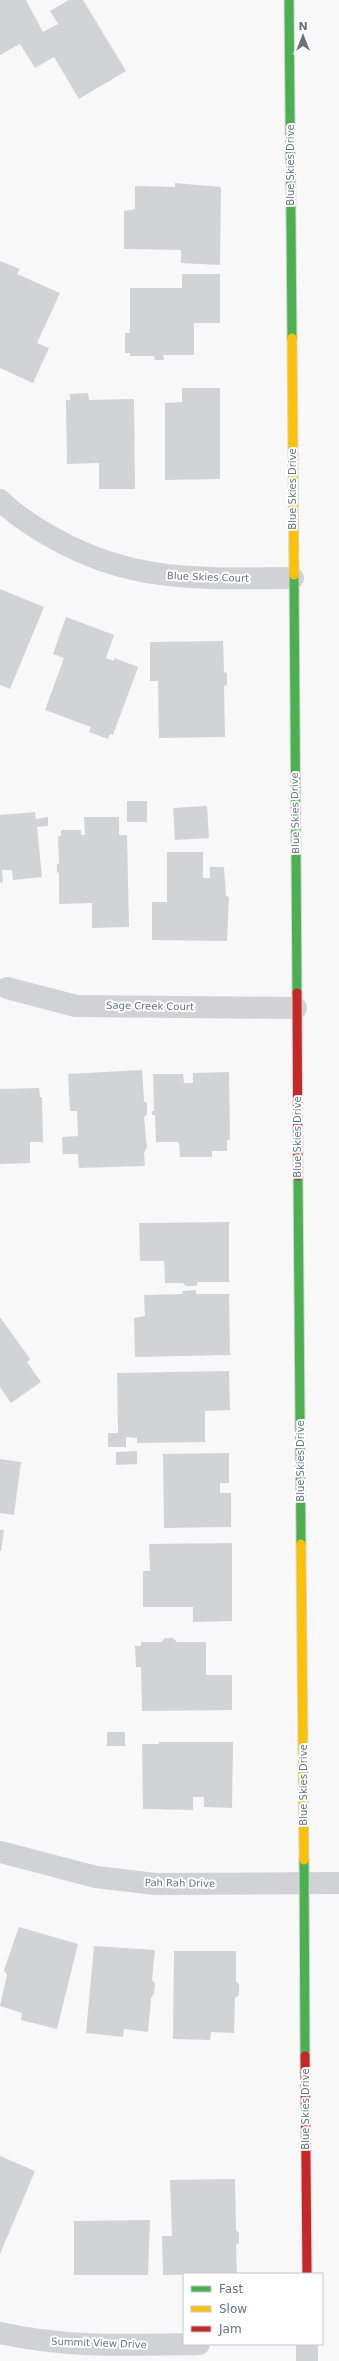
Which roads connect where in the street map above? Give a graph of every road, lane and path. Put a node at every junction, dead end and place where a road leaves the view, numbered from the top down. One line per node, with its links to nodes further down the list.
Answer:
1 (289, 0): 3 (street, Blue Skies Drive)
2 (0, 500): 3 (street, Blue Skies Court)
3 (293, 578): 5 (street, Blue Skies Drive)
4 (7, 988): 5 (street, Sage Creek Court)
5 (296, 1008): 7 (street, Blue Skies Drive)
6 (0, 1852): 7 (street, Pah Rah Drive)
7 (303, 1883): 8 (street, Pah Rah Drive); 9 (street, Blue Skies Drive)
8 (339, 1883)
9 (307, 2273)
10 (0, 2332): 11 (street, Summit View Drive)
11 (183, 2344)
12 (307, 2345): 13 (street)
13 (307, 2361)

